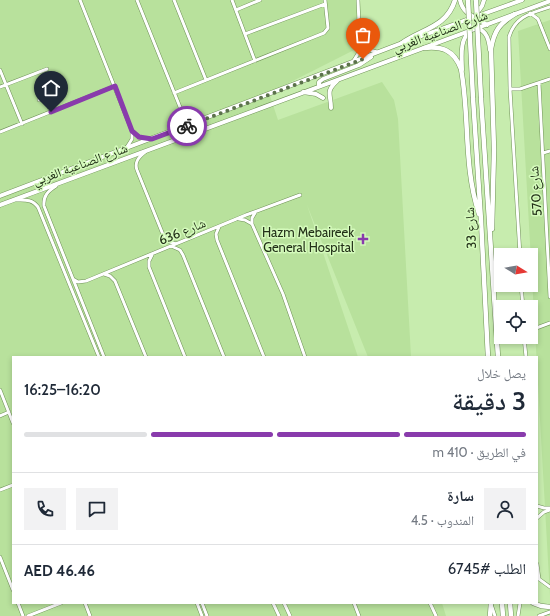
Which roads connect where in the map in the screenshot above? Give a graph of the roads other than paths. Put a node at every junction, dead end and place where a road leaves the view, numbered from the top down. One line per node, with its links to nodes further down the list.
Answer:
1 (80, 0): 47 (street)
2 (138, 0): 51 (street)
3 (174, 0): 43 (street)
4 (232, 0): 16 (street)
5 (260, 0): 16 (street)
6 (358, 0): 28 (street)
7 (455, 0): 29 (highway)
8 (460, 0): 20 (main road)
9 (468, 0): 77 (highway, شارع 33, bridge)
10 (476, 0): 80 (highway, شارع 33, bridge)
11 (484, 0): 20 (main road)
12 (522, 0): 20 (main road, شارع الصناعية الغربي)
13 (550, 1): 19 (main road, شارع الصناعية الغربي)
14 (325, 2): 27 (street); 35 (street)
15 (550, 7): 17 (street)
16 (236, 10): 27 (street)
17 (540, 10): 18 (street); 21 (street)
18 (530, 13): 21 (street); 49 (street)
19 (515, 14): 23 (main road, شارع الصناعية الغربي); 34 (highway)
20 (476, 18): 22 (main road, شارع الصناعية الغربي); 23 (main road); 24 (main road); 25 (main road)
21 (538, 19): 31 (street)
22 (459, 22): 24 (main road); 29 (main road, شارع الصناعية الغربي)
23 (487, 24): 25 (main road, شارع الصناعية الغربي)
24 (468, 25): 25 (main road); 26 (main road)
25 (474, 29): 26 (main road, شارع الصناعية الغربي); 34 (main road); 40 (main road)
26 (465, 33): 30 (main road, شارع الصناعية الغربي)
27 (245, 34): 35 (street)
28 (360, 43): 32 (street); 36 (street)
29 (402, 43): 32 (main road, شارع الصناعية الغربي)
30 (424, 48): 40 (highway); 41 (main road, شارع الصناعية الغربي)
31 (550, 49)
32 (381, 52): 33 (main road, شارع الصناعية الغربي)
33 (375, 54): 36 (main road, شارع الصناعية الغربي); 45 (main road)
34 (491, 54): 80 (highway)
35 (255, 61): 43 (street)
36 (351, 63): 39 (main road, شارع الصناعية الغربي)
37 (47, 69): 46 (street)
38 (0, 70): 46 (street)
39 (317, 76): 45 (main road); 59 (main road, شارع الصناعية الغربي)
40 (462, 76): 77 (highway)
41 (339, 79): 45 (main road, شارع الصناعية الغربي); 56 (main road)
42 (550, 79): 44 (street)
43 (206, 80): 51 (street)
44 (539, 83): 49 (street); 68 (street, شارع 570)
45 (321, 84): 50 (main road, شارع الصناعية الغربي)
46 (6, 85): 48 (street); 60 (street)
47 (115, 86): 57 (street); 62 (street)
48 (0, 87)
49 (510, 89): 84 (street)
50 (303, 92): 54 (main road); 66 (main road, شارع الصناعية الغربي)
51 (174, 93): 58 (street)
52 (53, 94): 53 (street)
53 (45, 97): 55 (street); 57 (street)
54 (323, 98)
55 (39, 100)
56 (331, 108)
57 (51, 112): 60 (street)
58 (182, 112): 59 (street); 61 (street)
59 (201, 120): 61 (main road, شارع الصناعية الغربي)
60 (22, 124): 63 (street)
61 (176, 130): 64 (main road, شارع الصناعية الغربي)
62 (132, 131): 64 (street); 65 (street)
63 (0, 132)
64 (152, 139): 65 (main road, شارع الصناعية الغربي)
65 (126, 148): 71 (main road, شارع الصناعية الغربي)
66 (147, 150): 69 (main road, شارع الصناعية الغربي); 81 (street)
67 (550, 151): 68 (street)
68 (542, 154): 74 (street, شارع 570)
69 (61, 182): 72 (main road, شارع الصناعية الغربي); 87 (street)
70 (300, 195): 75 (street, شارع 636)
71 (0, 196)
72 (11, 201): 73 (main road, شارع الصناعية الغربي); 93 (street)
73 (0, 205)
74 (548, 210): 83 (street, شارع 570)
75 (256, 212): 76 (street, شارع 636); 78 (street)
76 (237, 220): 78 (street); 79 (street, شارع 636)
77 (481, 220): 100 (highway, شارع 33)
78 (252, 224): 99 (street)
79 (219, 227): 81 (street, شارع 636); 98 (street)
80 (490, 238): 101 (highway, شارع 33)
81 (178, 244): 82 (street, شارع 636)
82 (171, 246): 85 (street, شارع 636); 97 (street)
83 (549, 247): 88 (street, شارع 570)
84 (520, 248)
85 (154, 254): 86 (street, شارع 636); 96 (street)
86 (104, 274): 87 (street, شارع 636); 95 (street)
87 (73, 279): 94 (street)
88 (550, 284): 89 (street, شارع 570)
89 (550, 297)
90 (550, 323): 91 (street)
91 (538, 327)
92 (525, 344): 102 (street)
93 (99, 356)
94 (104, 356)
95 (146, 356)
96 (185, 356)
97 (224, 356)
98 (264, 356)
99 (306, 356)
100 (488, 356)
101 (498, 356)
102 (526, 356)
103 (0, 390): 104 (street)
104 (1, 397): 105 (street)
105 (9, 412): 106 (street); 107 (street)
106 (0, 416)
107 (12, 420)
108 (12, 485): 109 (street)
109 (0, 490)
110 (538, 506): 111 (street)
111 (550, 509): 112 (street)
112 (538, 517)
113 (0, 557): 115 (street)
114 (538, 572): 116 (street)
115 (12, 587)
116 (550, 587)
117 (18, 604): 134 (street)
118 (58, 604): 135 (street)
119 (85, 604): 136 (street)
120 (197, 604): 137 (street)
121 (202, 604): 138 (street)
122 (273, 604): 139 (street)
123 (284, 604): 140 (street)
124 (354, 604): 141 (street)
125 (430, 604): 142 (street)
126 (491, 604): 143 (highway)
127 (491, 604): 144 (street)
128 (502, 604): 145 (highway)
129 (510, 604): 146 (highway)
130 (520, 604): 147 (street)
131 (536, 604): 132 (highway)
132 (550, 607)
133 (550, 612): 148 (street)
134 (24, 616)
135 (28, 616)
136 (90, 616)
137 (202, 616)
138 (207, 616)
139 (279, 616)
140 (290, 616)
141 (359, 616)
142 (436, 616)
143 (490, 616)
144 (495, 616)
145 (503, 616)
146 (511, 616)
147 (518, 616)
148 (540, 616)

